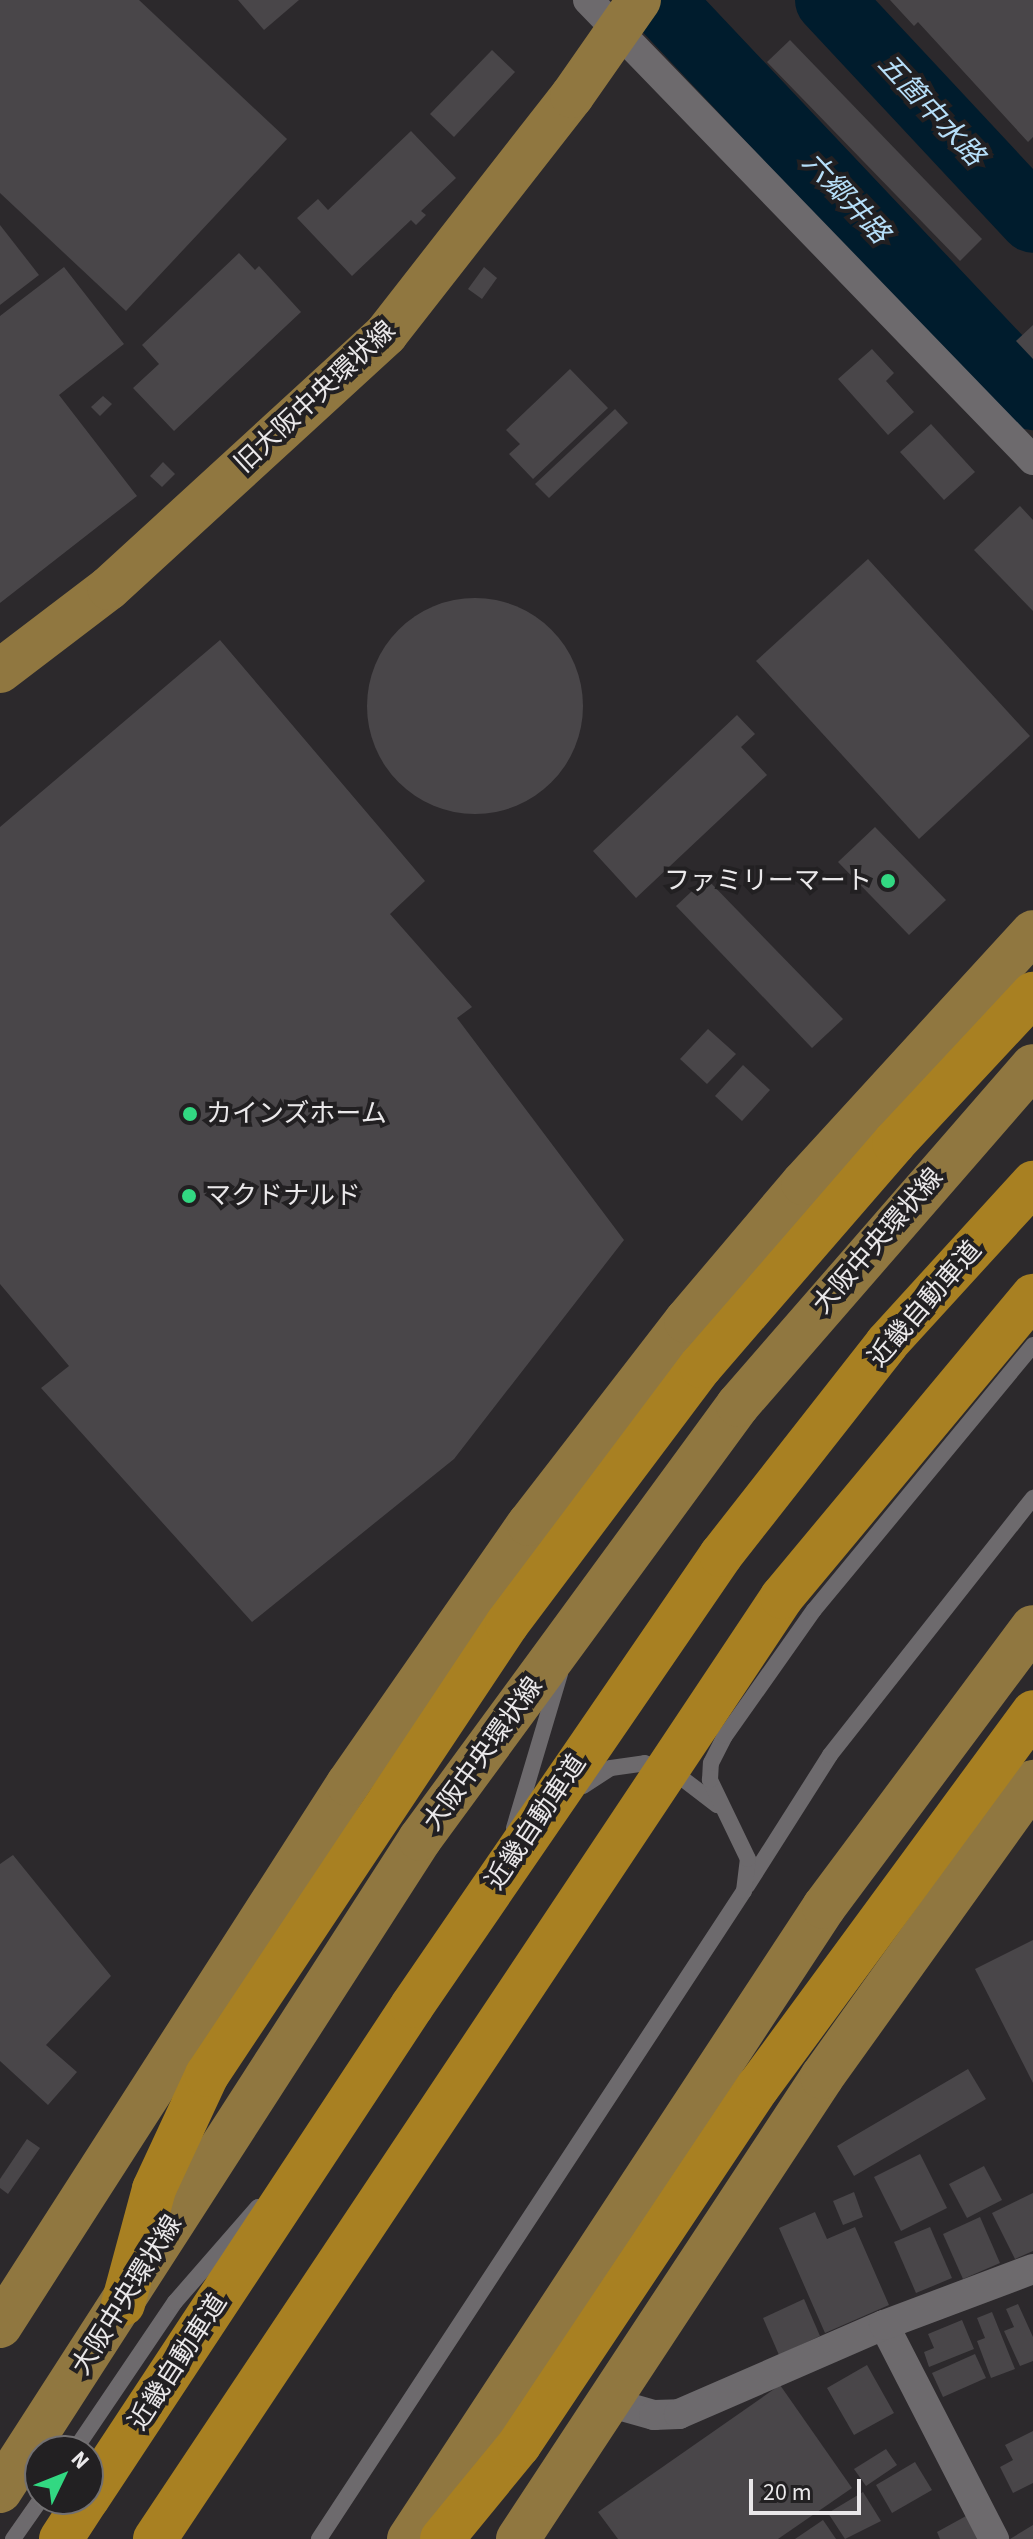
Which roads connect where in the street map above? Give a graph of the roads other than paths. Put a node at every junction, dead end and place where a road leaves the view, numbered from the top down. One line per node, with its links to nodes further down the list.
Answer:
1 (588, 0): 2 (street)
2 (630, 14): 3 (street); 4 (main road, 旧大阪中央環状線)
3 (1033, 460)
4 (0, 671)
5 (1033, 932): 29 (main road)
6 (1033, 994): 27 (highway)
7 (1033, 1066): 18 (main road, 大阪中央環状線)
8 (1033, 1183): 32 (highway, 近畿自動車道)
9 (1033, 1210): 10 (lane)
10 (988, 1260)
11 (1033, 1296): 39 (highway)
12 (1033, 1345): 22 (lane)
13 (851, 1419): 15 (lane)
14 (1033, 1498): 23 (lane)
15 (752, 1546)
16 (727, 1580): 21 (lane)
17 (1033, 1627): 41 (main road)
18 (573, 1630): 24 (lane); 27 (main road, 大阪中央環状線)
19 (1033, 1712): 42 (highway)
20 (1033, 1782): 30 (main road)
21 (568, 1801): 22 (lane); 24 (lane)
22 (720, 1807): 23 (lane)
23 (744, 1891): 40 (lane)
24 (487, 1922): 25 (lane)
25 (341, 2146): 31 (lane); 38 (lane)
26 (1033, 2269): 28 (street)
27 (123, 2304): 33 (main road, 大阪中央環状線)
28 (884, 2325): 30 (street); 44 (street)
29 (0, 2326)
30 (608, 2402): 43 (main road)
31 (85, 2435)
32 (104, 2474)
33 (0, 2491)
34 (30, 2515): 36 (lane)
35 (77, 2515): 37 (highway, 近畿自動車道)
36 (13, 2539)
37 (61, 2539)
38 (82, 2539)
39 (155, 2539)
40 (319, 2539)
41 (409, 2539)
42 (442, 2539)
43 (518, 2539)
44 (994, 2539)

